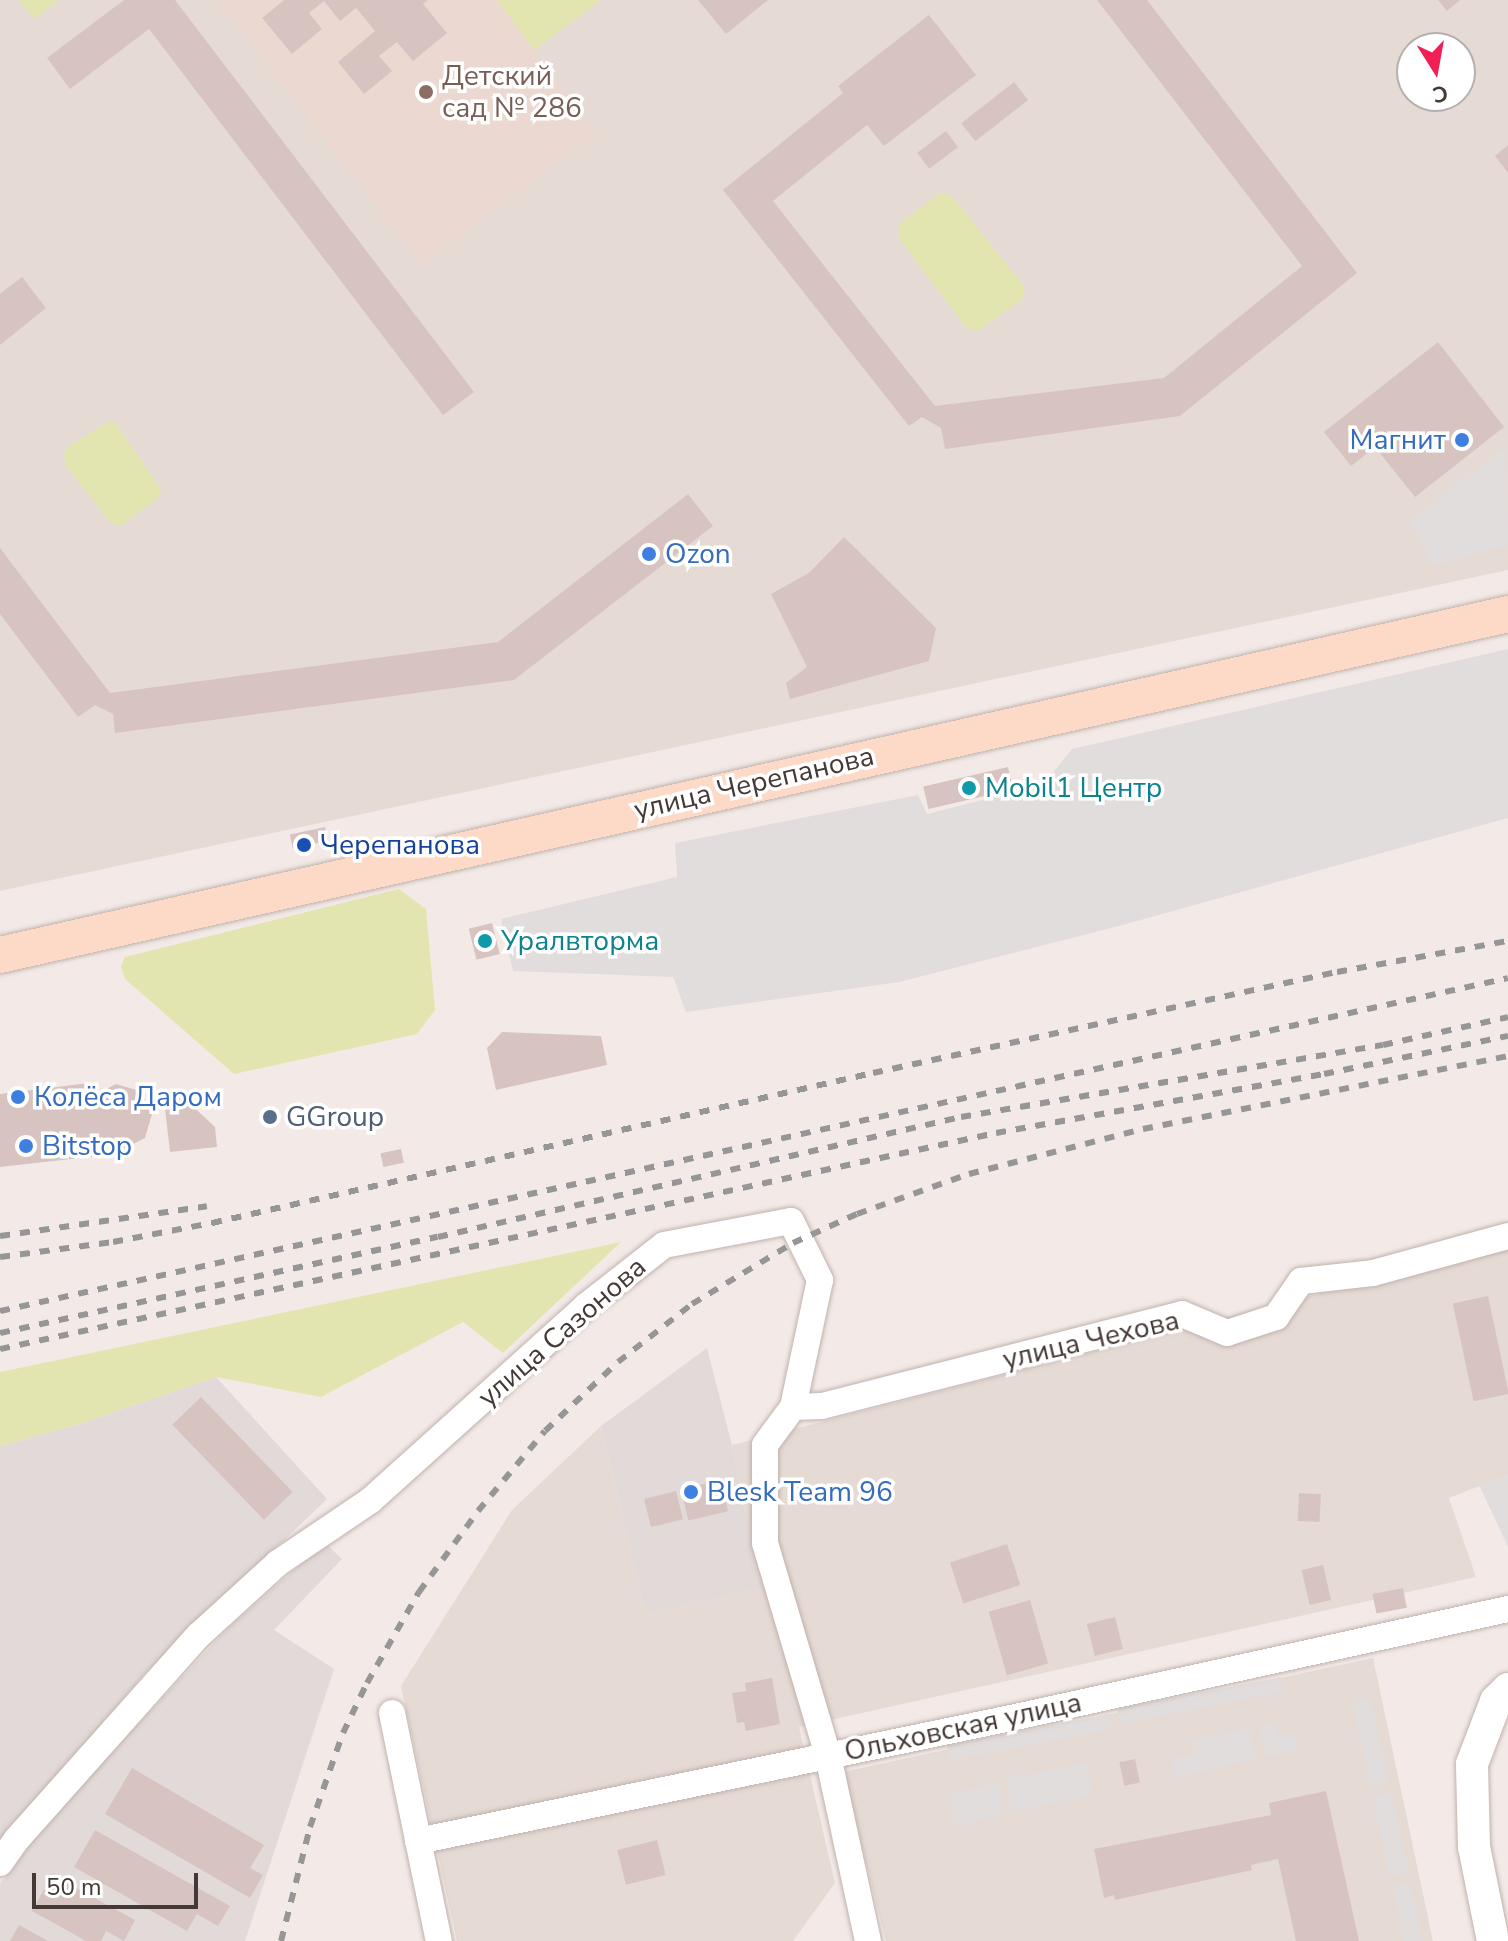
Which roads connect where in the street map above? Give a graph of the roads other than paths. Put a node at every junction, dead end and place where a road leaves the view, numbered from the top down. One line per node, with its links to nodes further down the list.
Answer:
1 (1508, 614): 2 (main road, улица Черепанова)
2 (0, 955)
3 (1508, 1236): 4 (street, улица Чехова)
4 (793, 1407): 8 (street, улица Сазонова); 10 (street, улица Сазонова)
5 (1508, 1609): 8 (street, Ольховская улица)
6 (1508, 1689): 13 (street)
7 (392, 1713): 9 (street)
8 (828, 1756): 9 (street, Ольховская улица); 12 (street, улица Сазонова)
9 (418, 1841): 11 (street)
10 (0, 1863)
11 (439, 1941)
12 (868, 1941)
13 (1493, 1941)

